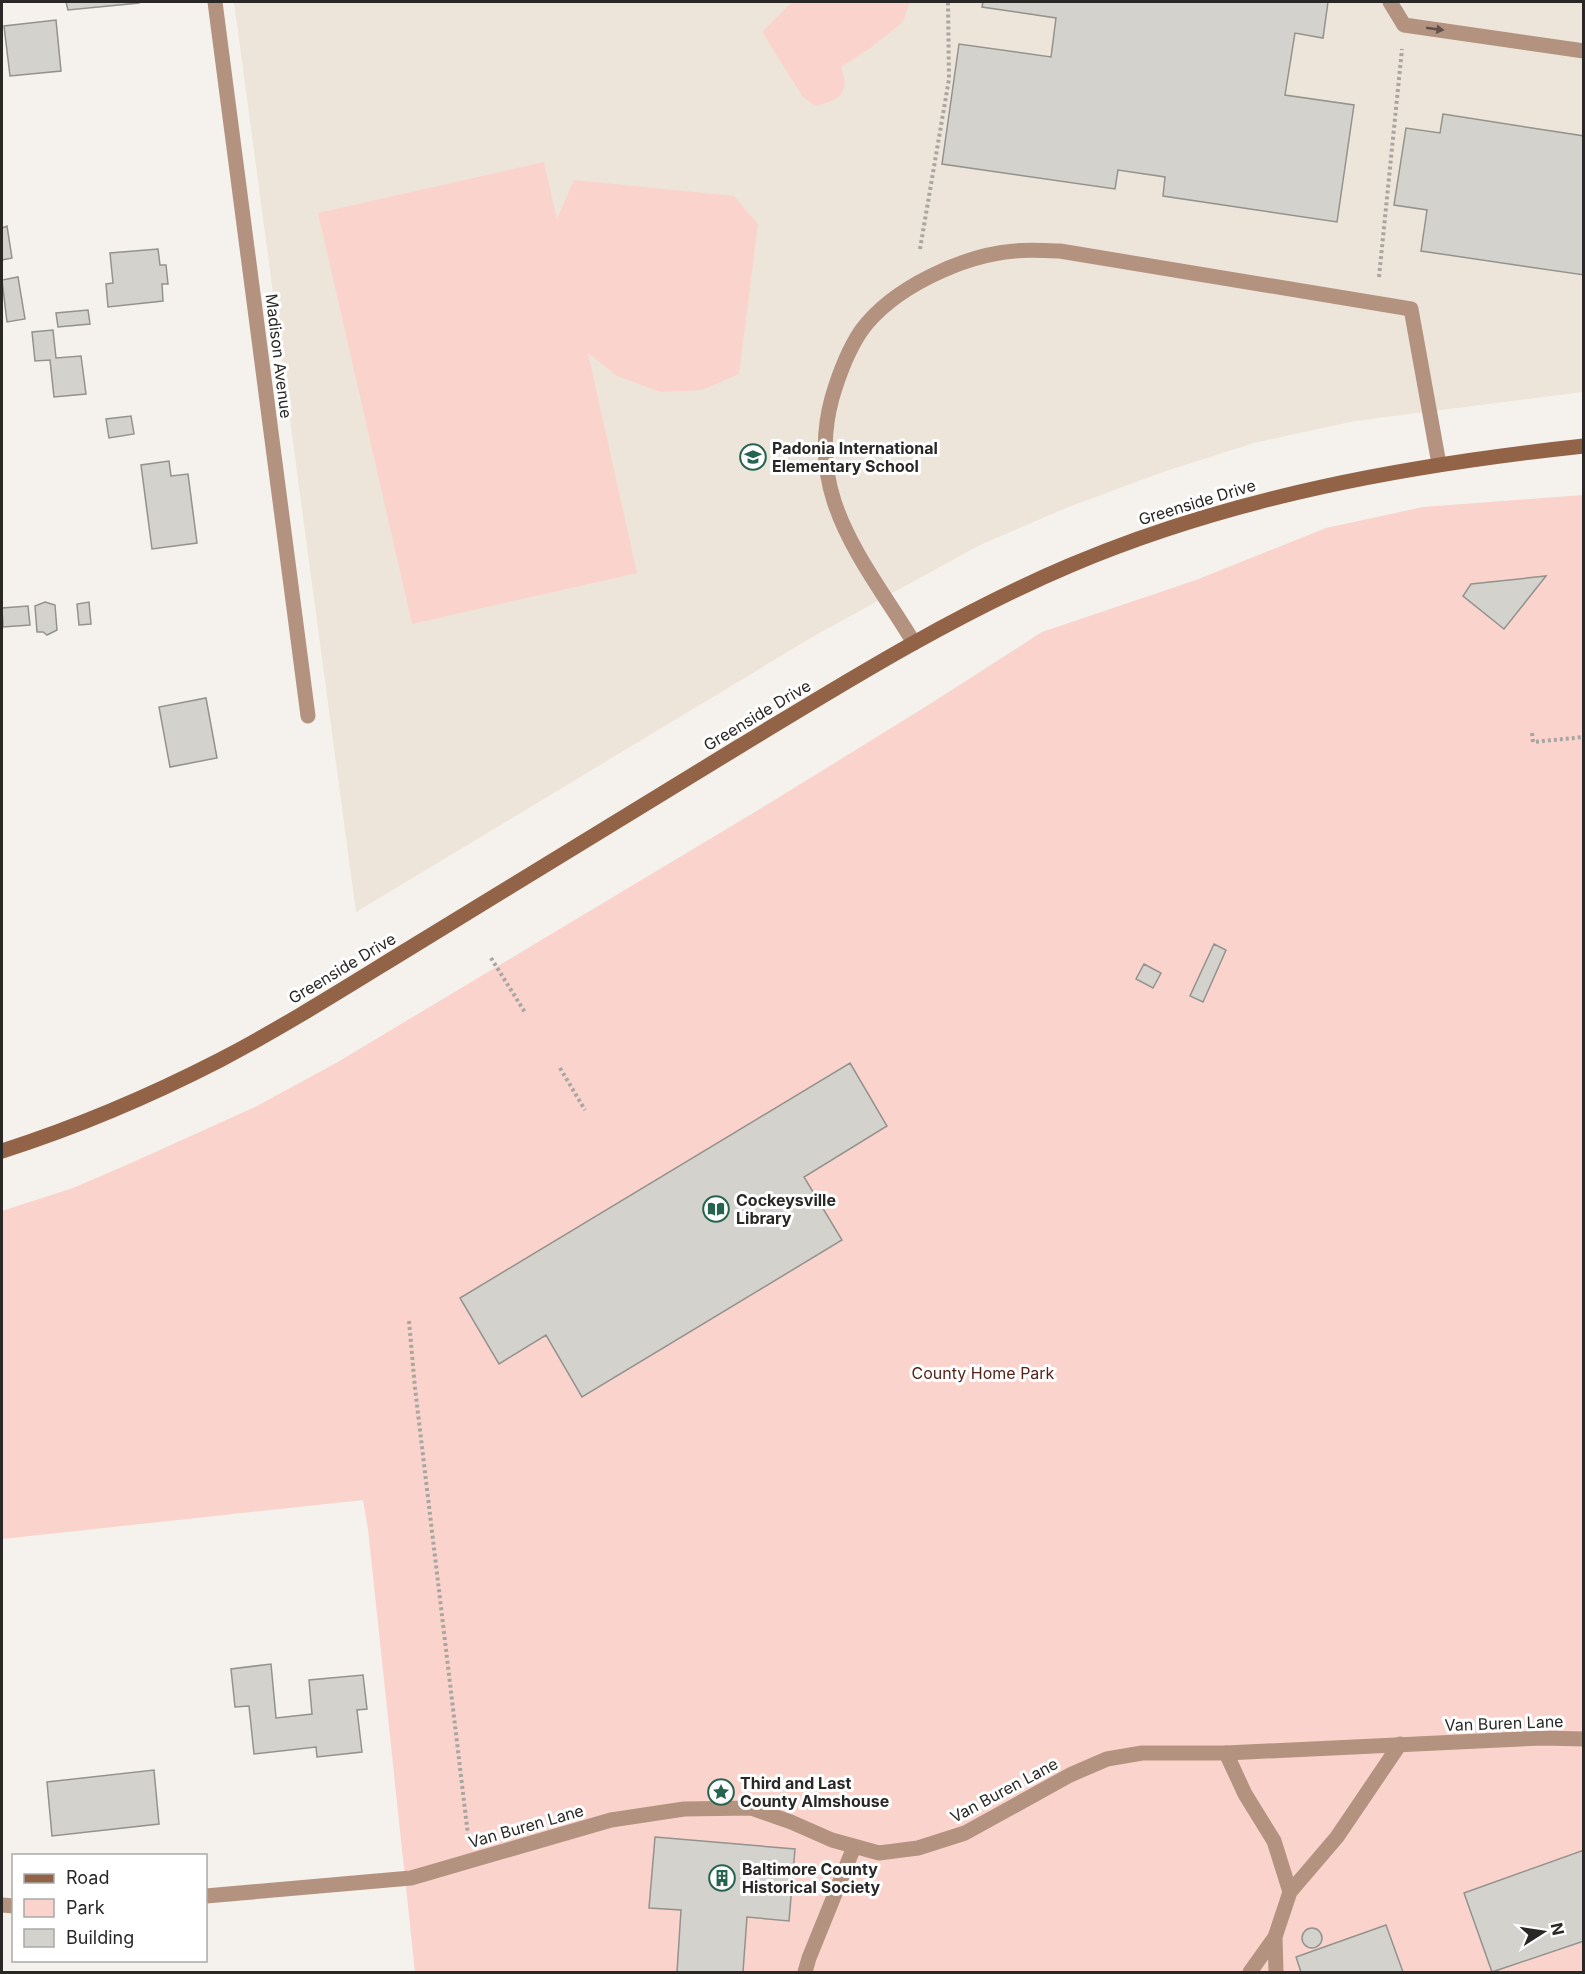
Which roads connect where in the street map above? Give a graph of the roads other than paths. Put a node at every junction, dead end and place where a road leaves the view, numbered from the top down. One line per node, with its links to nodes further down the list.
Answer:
1 (215, 2): 7 (street, Madison Avenue)
2 (1390, 2): 3 (street, one-way to 3)
3 (1584, 51)
4 (1584, 446): 5 (street, Greenside Drive)
5 (1439, 464): 6 (street, Greenside Drive); 6 (street)
6 (914, 643): 8 (street, Greenside Drive)
7 (308, 716)
8 (2, 1151)
9 (1584, 1739): 10 (street, Van Buren Lane)
10 (1400, 1744): 11 (street, Van Buren Lane); 13 (street)
11 (1226, 1753): 12 (street, Van Buren Lane); 13 (street)
12 (854, 1846): 14 (street, Van Buren Lane); 16 (street)
13 (1290, 1892): 15 (street)
14 (207, 1896)
15 (1275, 1937): 17 (street); 18 (street)
16 (805, 1972)
17 (1250, 1972)
18 (1276, 1972)

